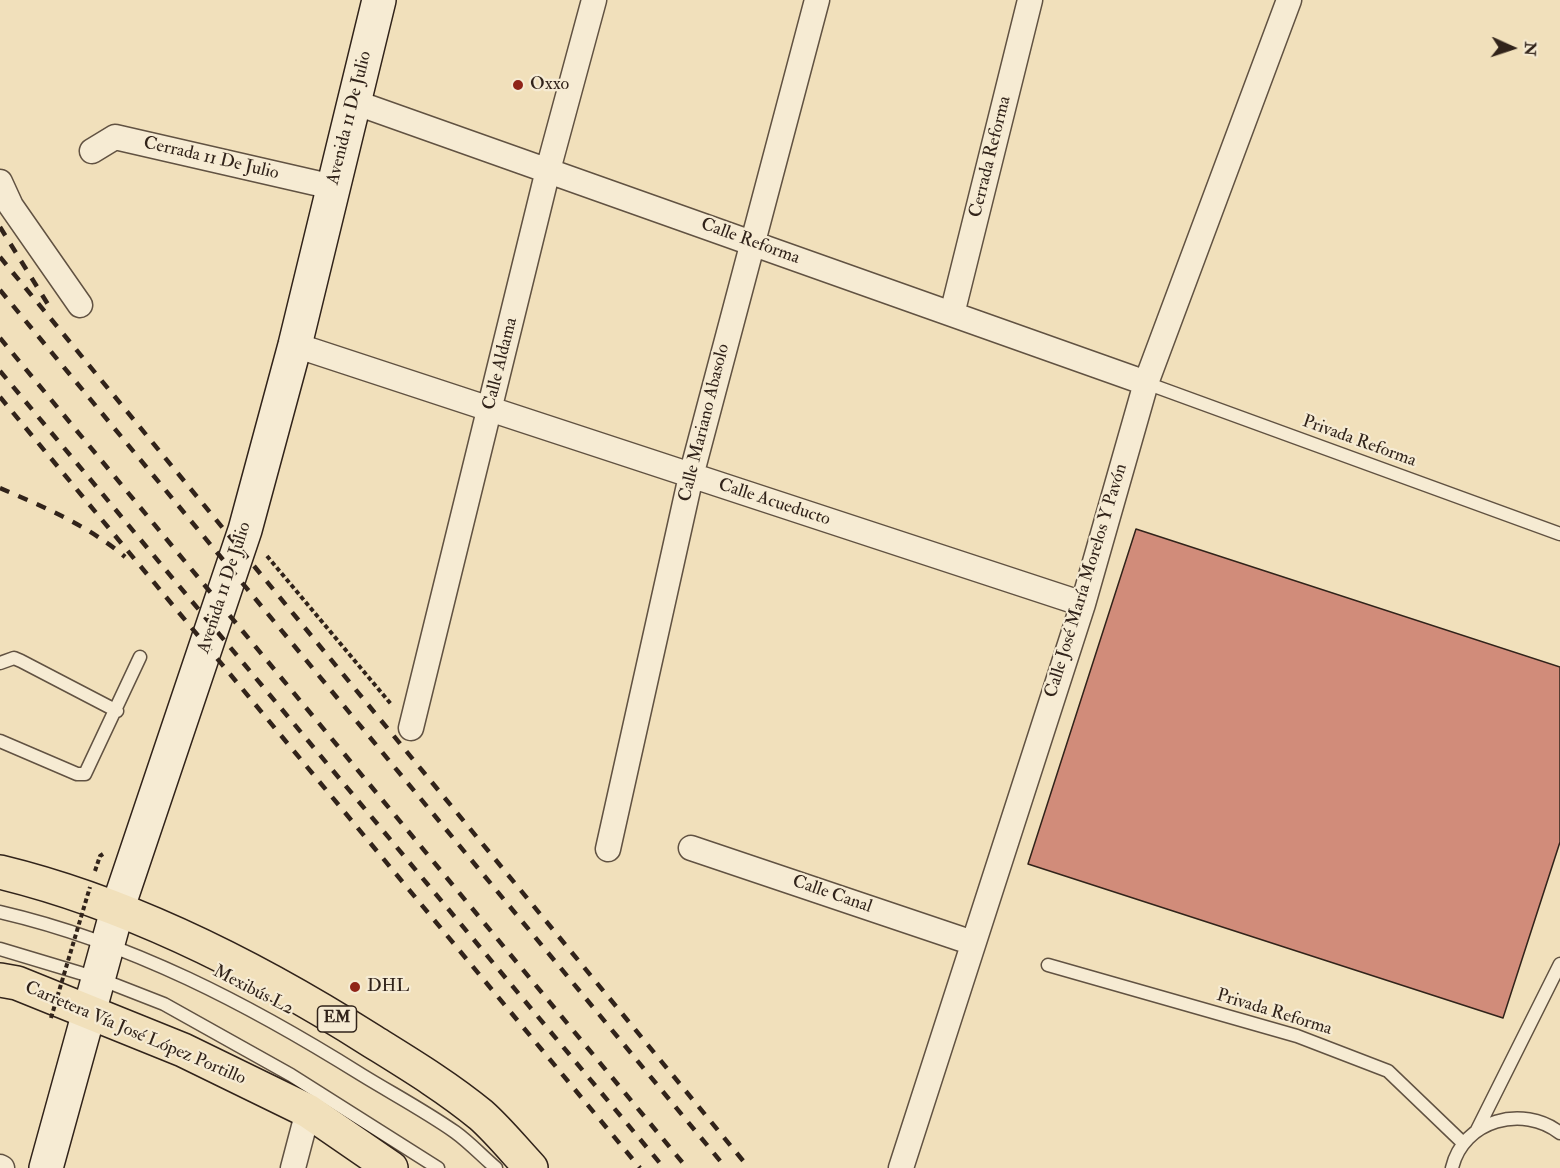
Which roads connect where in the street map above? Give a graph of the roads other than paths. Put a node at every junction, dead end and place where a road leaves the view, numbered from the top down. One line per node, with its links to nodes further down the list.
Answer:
1 (379, 0): 6 (street, Avenida 11 De Julio)
2 (594, 0): 8 (street, Calle Aldama)
3 (818, 0): 11 (street, Calle Mariano Abasolo)
4 (1030, 0): 13 (street, Cerrada Reforma)
5 (1289, 0): 15 (street, Calle José María Morelos Y Pavón)
6 (354, 102): 8 (street, Calle Reforma); 10 (street, Avenida 11 De Julio)
7 (92, 151): 10 (street, Cerrada 11 De Julio)
8 (548, 170): 11 (street, Calle Reforma); 16 (street, Calle Aldama)
9 (0, 183): 12 (street)
10 (333, 187): 14 (street, Avenida 11 De Julio)
11 (752, 242): 13 (street, Calle Reforma); 17 (street, Calle Mariano Abasolo)
12 (80, 305)
13 (952, 314): 15 (street, Calle Reforma)
14 (295, 345): 16 (street, Calle Acueducto); 28 (street, Avenida 11 De Julio)
15 (1146, 383): 18 (lane, Privada Reforma); 19 (street, Calle José María Morelos Y Pavón)
16 (490, 409): 17 (street, Calle Acueducto); 23 (street, Calle Aldama)
17 (691, 476): 19 (street, Calle Acueducto); 26 (street, Calle Mariano Abasolo)
18 (1560, 534)
19 (1083, 604): 30 (street, Calle José María Morelos Y Pavón)
20 (140, 657): 22 (lane)
21 (0, 663): 22 (lane)
22 (117, 711): 24 (lane)
23 (411, 728)
24 (0, 741)
25 (691, 848): 30 (street, Calle Canal)
26 (608, 849)
27 (0, 872): 28 (main road, EM)
28 (118, 907): 31 (street, Avenida 11 De Julio); 48 (main road, EM)
29 (0, 912): 31 (lane, Mexibús L2)
30 (973, 943): 49 (street, Calle José María Morelos Y Pavón)
31 (108, 944): 35 (street, Avenida 11 De Julio); 47 (lane, Mexibús L2)
32 (0, 949): 35 (lane)
33 (1560, 964): 39 (lane)
34 (1048, 965): 41 (lane, Privada Reforma)
35 (100, 979): 37 (street, Avenida 11 De Julio); 46 (lane)
36 (0, 980): 37 (main road, Carretera Vía José López Portillo)
37 (89, 1014): 38 (main road, Carretera Vía José López Portillo); 43 (street, Avenida 11 De Julio)
38 (308, 1111): 44 (street); 45 (main road, Carretera Vía José López Portillo)
39 (1477, 1130): 40 (lane); 41 (lane)
40 (1560, 1133)
41 (1462, 1142): 42 (lane)
42 (1451, 1166)
43 (46, 1168)
44 (293, 1168)
45 (391, 1168)
46 (438, 1168)
47 (496, 1168)
48 (531, 1168)
49 (901, 1168)

